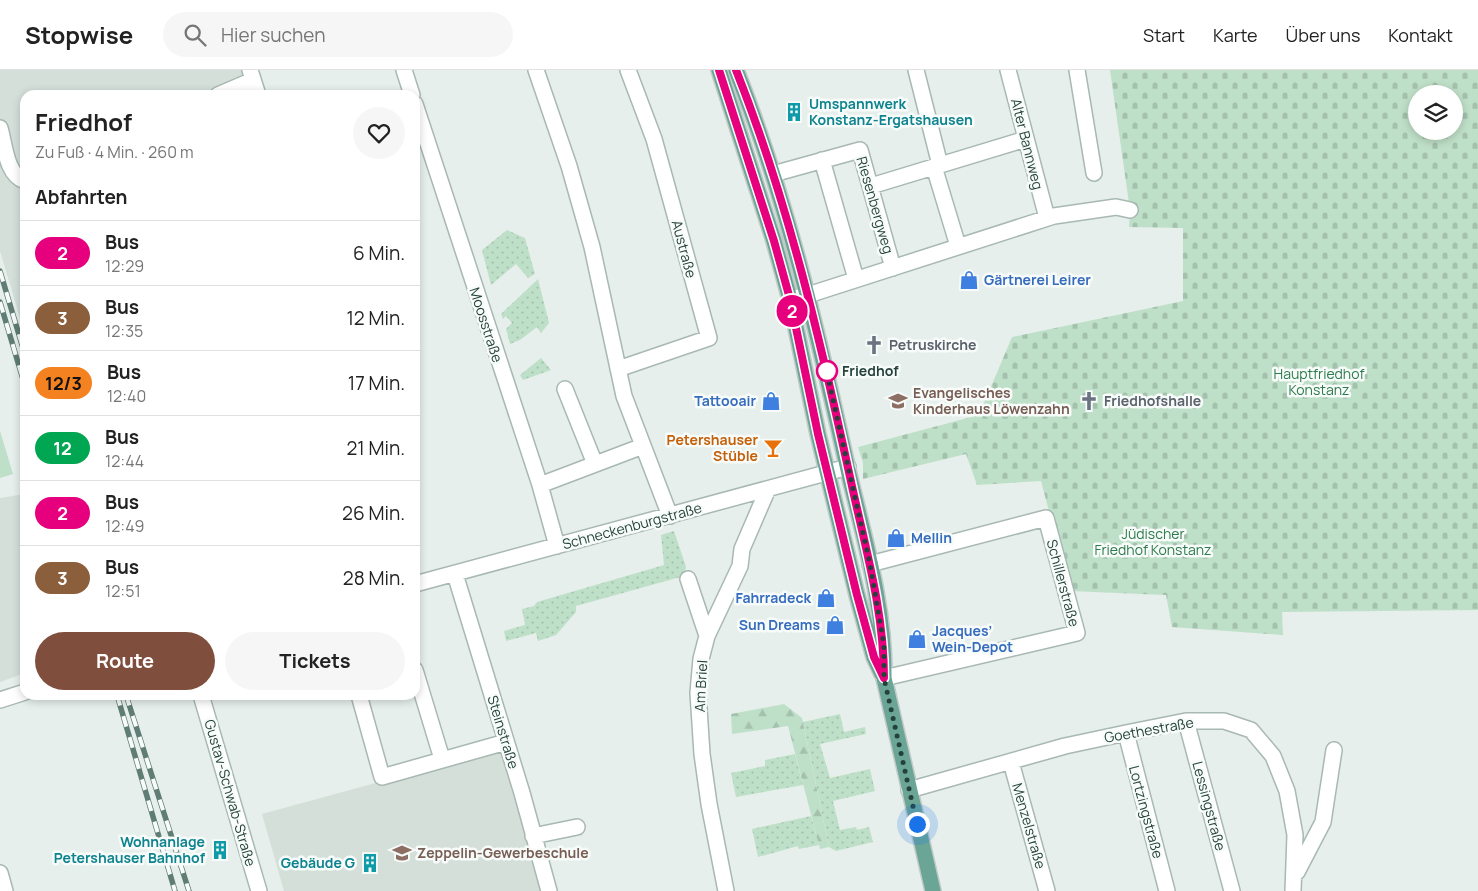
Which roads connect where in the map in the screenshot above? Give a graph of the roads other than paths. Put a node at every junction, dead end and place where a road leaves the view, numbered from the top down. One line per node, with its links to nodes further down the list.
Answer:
1 (404, 70): 12 (street)
2 (536, 70): 29 (street)
3 (628, 70): 29 (street, Austraße)
4 (719, 70): 28 (main road)
5 (736, 70): 19 (main road)
6 (916, 70): 17 (street)
7 (1008, 70): 15 (street, Alter Bannweg)
8 (1077, 70): 18 (street)
9 (252, 75): 10 (street); 11 (street)
10 (226, 90)
11 (256, 90)
12 (410, 90)
13 (420, 119): 35 (street, Moosstraße)
14 (0, 128): 20 (street)
15 (1026, 139): 17 (street); 23 (street, Alter Bannweg)
16 (822, 160): 19 (street, Riesenbergweg); 21 (street, Riesenbergweg); 26 (street)
17 (940, 165): 21 (street); 24 (street)
18 (1094, 173)
19 (773, 174): 27 (main road)
20 (20, 179)
21 (871, 186): 25 (street, Riesenbergweg)
22 (1130, 210): 23 (street, Riesenbergweg)
23 (1047, 218): 24 (street, Riesenbergweg)
24 (958, 246): 25 (street, Riesenbergweg)
25 (893, 268): 26 (street, Riesenbergweg)
26 (856, 280): 27 (street, Riesenbergweg)
27 (808, 295): 28 (street, Riesenbergweg); 33 (main road)
28 (790, 299): 34 (main road)
29 (618, 369): 31 (street)
30 (565, 389): 32 (street)
31 (643, 446): 32 (street); 37 (street)
32 (595, 464): 35 (street)
33 (848, 467): 34 (street, Schneckenburgstraße); 39 (main road)
34 (828, 473): 36 (street, Schneckenburgstraße); 44 (main road)
35 (540, 485): 38 (street, Moosstraße)
36 (767, 491): 37 (street, Schneckenburgstraße); 43 (street, Am Briel)
37 (670, 516): 38 (street, Schneckenburgstraße)
38 (557, 546): 40 (street, Schneckenburgstraße)
39 (870, 564): 44 (main road); 44 (street, Schillerstraße)
40 (455, 574): 42 (street, Schneckenburgstraße); 52 (street, Steinstraße)
41 (688, 578): 43 (street)
42 (420, 580)
43 (707, 636): 64 (street, Am Briel)
44 (884, 678): 56 (main road)
45 (420, 686): 54 (street)
46 (20, 694): 47 (street)
47 (0, 700)
48 (202, 700): 62 (street, Gustav-Schwab-Straße)
49 (360, 700): 54 (street)
50 (1186, 721): 51 (street, Goethestraße); 60 (street, Goethestraße); 68 (street, Lessingstraße)
51 (1126, 733): 55 (street, Goethestraße); 67 (street, Lortzingstraße)
52 (506, 742): 54 (street); 58 (street, Steinstraße)
53 (1334, 750): 60 (street)
54 (442, 759)
55 (1011, 762): 56 (street, Goethestraße); 66 (street, Menzelstraße)
56 (909, 790): 65 (main road)
57 (577, 827): 58 (street)
58 (533, 836): 63 (street, Steinstraße)
59 (0, 873): 61 (street)
60 (1295, 876): 69 (street, Goethestraße)
61 (5, 891)
62 (259, 891)
63 (549, 891)
64 (726, 891)
65 (933, 891)
66 (1047, 891)
67 (1167, 891)
68 (1232, 891)
69 (1293, 891)

